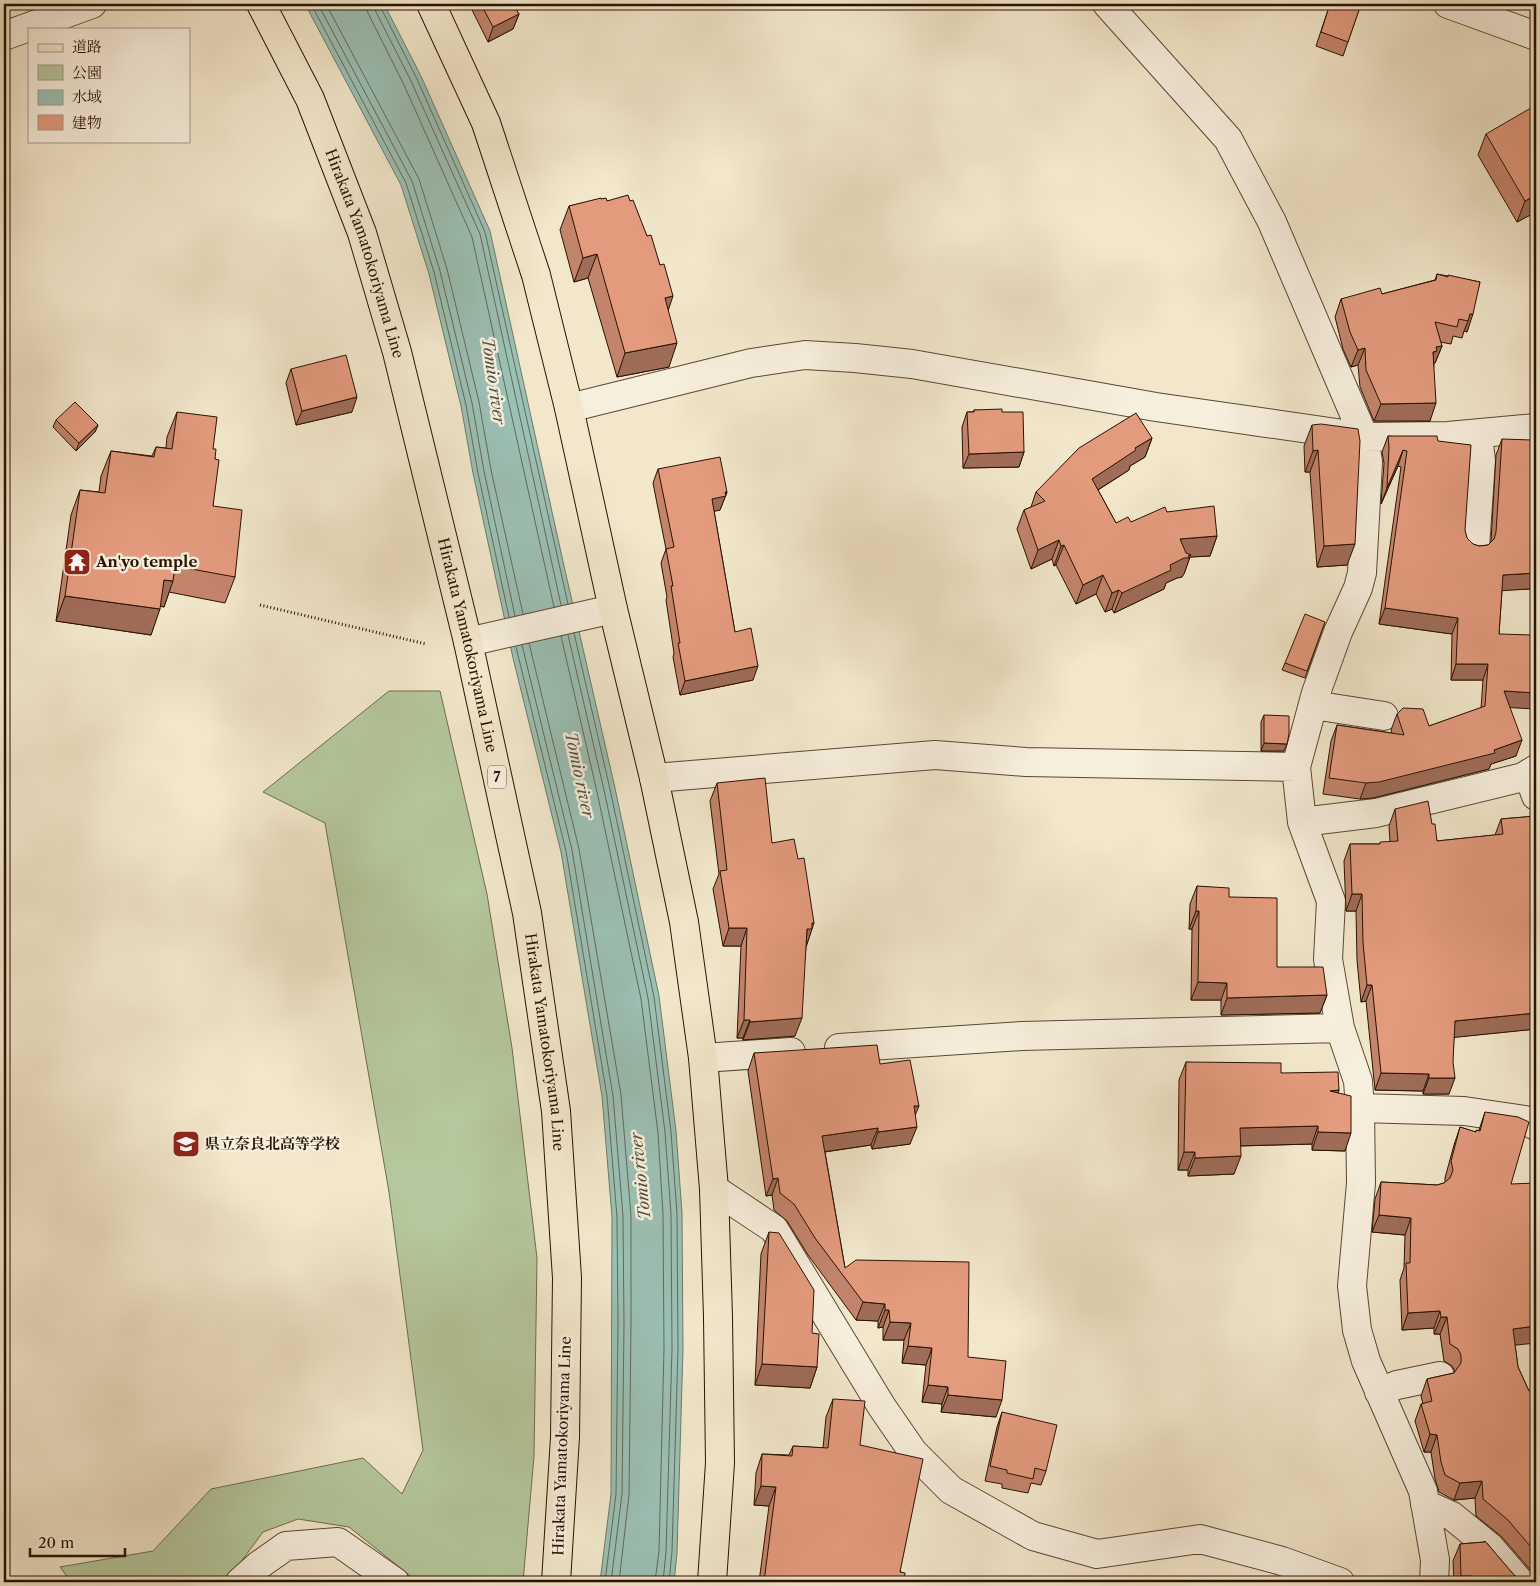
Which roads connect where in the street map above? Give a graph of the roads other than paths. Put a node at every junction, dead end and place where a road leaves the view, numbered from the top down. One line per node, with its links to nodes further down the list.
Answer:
1 (92, 4): 6 (street)
2 (261, 4): 14 (main road, Hirakata Yamatokoriyama Line / 7)
3 (431, 4): 8 (main road)
4 (1107, 4): 11 (street)
5 (1448, 4): 7 (street)
6 (4, 36)
7 (1536, 36)
8 (569, 408): 11 (street); 13 (main road)
9 (1536, 428): 10 (street)
10 (1478, 434): 11 (street); 12 (street)
11 (1364, 437): 15 (street)
12 (1474, 548)
13 (613, 609): 14 (street); 18 (main road)
14 (468, 642): 31 (main road, Hirakata Yamatokoriyama Line / 7)
15 (1313, 705): 16 (street); 17 (street)
16 (1384, 716)
17 (1296, 767): 18 (street); 20 (street)
18 (654, 778): 22 (main road)
19 (1533, 780): 20 (street)
20 (1302, 822): 21 (street)
21 (1340, 1028): 22 (street); 23 (street)
22 (703, 1058): 25 (main road)
23 (1360, 1108): 24 (street); 27 (street)
24 (1536, 1126)
25 (714, 1190): 32 (main road); 33 (street)
26 (1440, 1376): 27 (street)
27 (1379, 1392): 28 (street)
28 (1425, 1504): 34 (street); 35 (street)
29 (240, 1582): 30 (street)
30 (395, 1582)
31 (556, 1582)
32 (712, 1582)
33 (1340, 1582)
34 (1434, 1582)
35 (1520, 1582)

